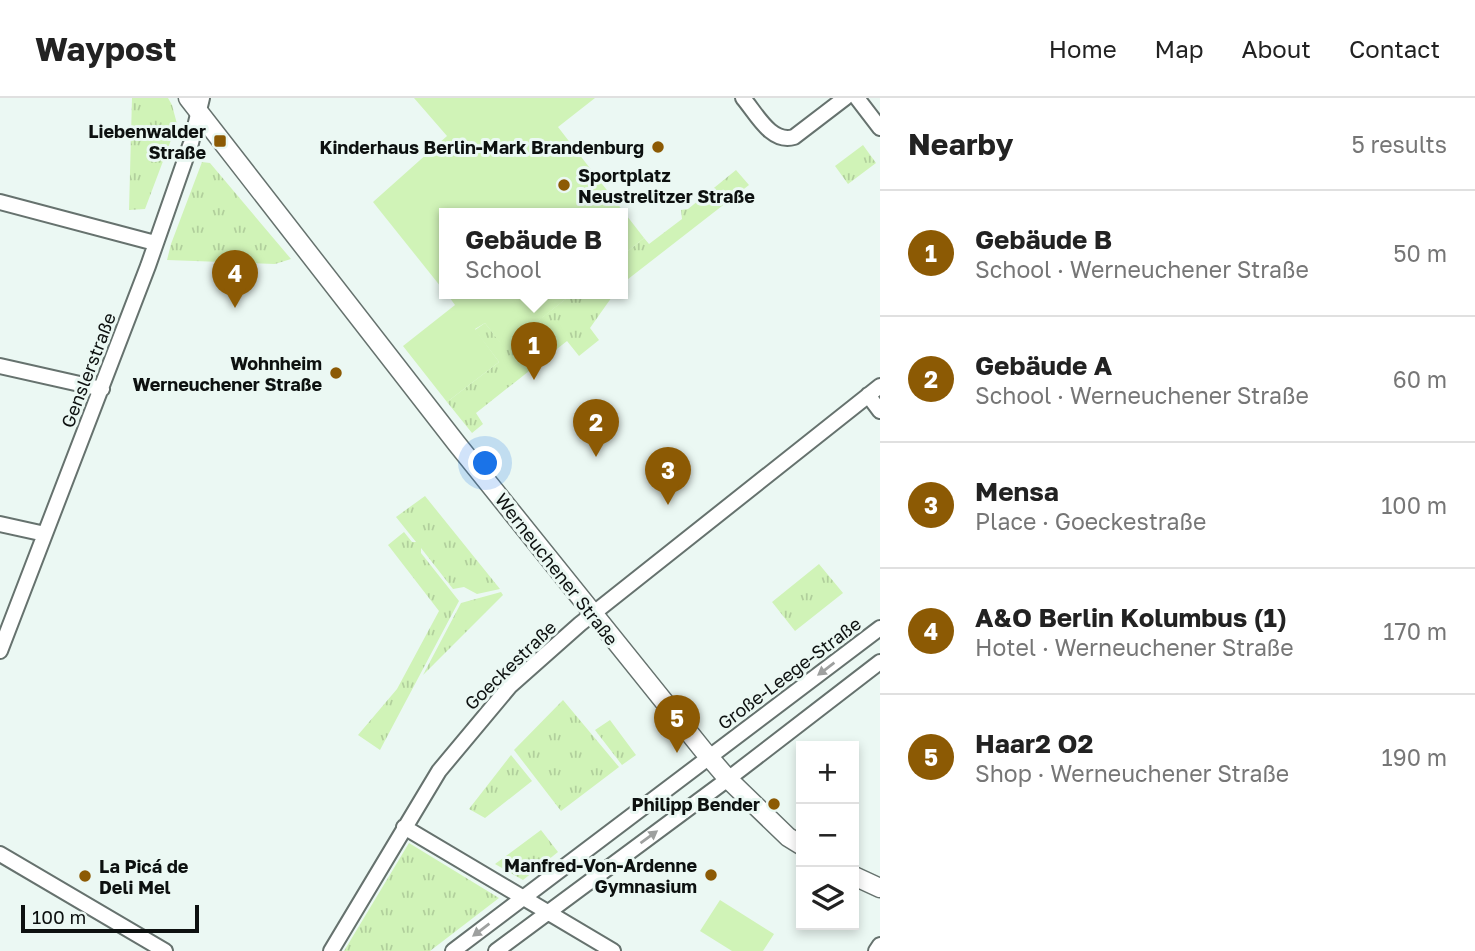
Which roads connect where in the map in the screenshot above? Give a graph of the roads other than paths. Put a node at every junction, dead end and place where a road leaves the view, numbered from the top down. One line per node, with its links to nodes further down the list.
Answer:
1 (743, 98): 2 (street)
2 (845, 98)
3 (857, 98): 5 (street)
4 (196, 103): 7 (street, Genslerstraße); 15 (street, Werneuchener Straße)
5 (880, 128)
6 (0, 202): 7 (street)
7 (155, 243): 10 (street, Genslerstraße)
8 (0, 366): 10 (street)
9 (880, 386): 11 (street, Goeckestraße)
10 (102, 389): 14 (street, Genslerstraße)
11 (868, 395): 12 (street); 15 (street, Goeckestraße)
12 (880, 411)
13 (0, 524): 14 (street)
14 (45, 534): 17 (street, Genslerstraße)
15 (592, 614): 19 (street, Werneuchener Straße); 21 (street, Goeckestraße)
16 (880, 628): 19 (street, Große-Leege-Straße, one-way to 19)
17 (0, 651)
18 (880, 662): 20 (street)
19 (709, 758): 20 (street, Werneuchener Straße); 26 (street, Große-Leege-Straße)
20 (728, 779): 22 (street, Werneuchener Straße); 27 (street, one-way to 20)
21 (404, 827): 26 (street); 30 (street, Goeckestraße)
22 (796, 842)
23 (0, 854): 29 (street)
24 (859, 878): 25 (street)
25 (880, 888)
26 (523, 898): 27 (street); 31 (street, Große-Leege-Straße, one-way to 31)
27 (547, 913): 32 (street); 33 (street)
28 (880, 944): 34 (street)
29 (165, 951)
30 (331, 951)
31 (453, 951)
32 (496, 951)
33 (613, 951)
34 (876, 951)

